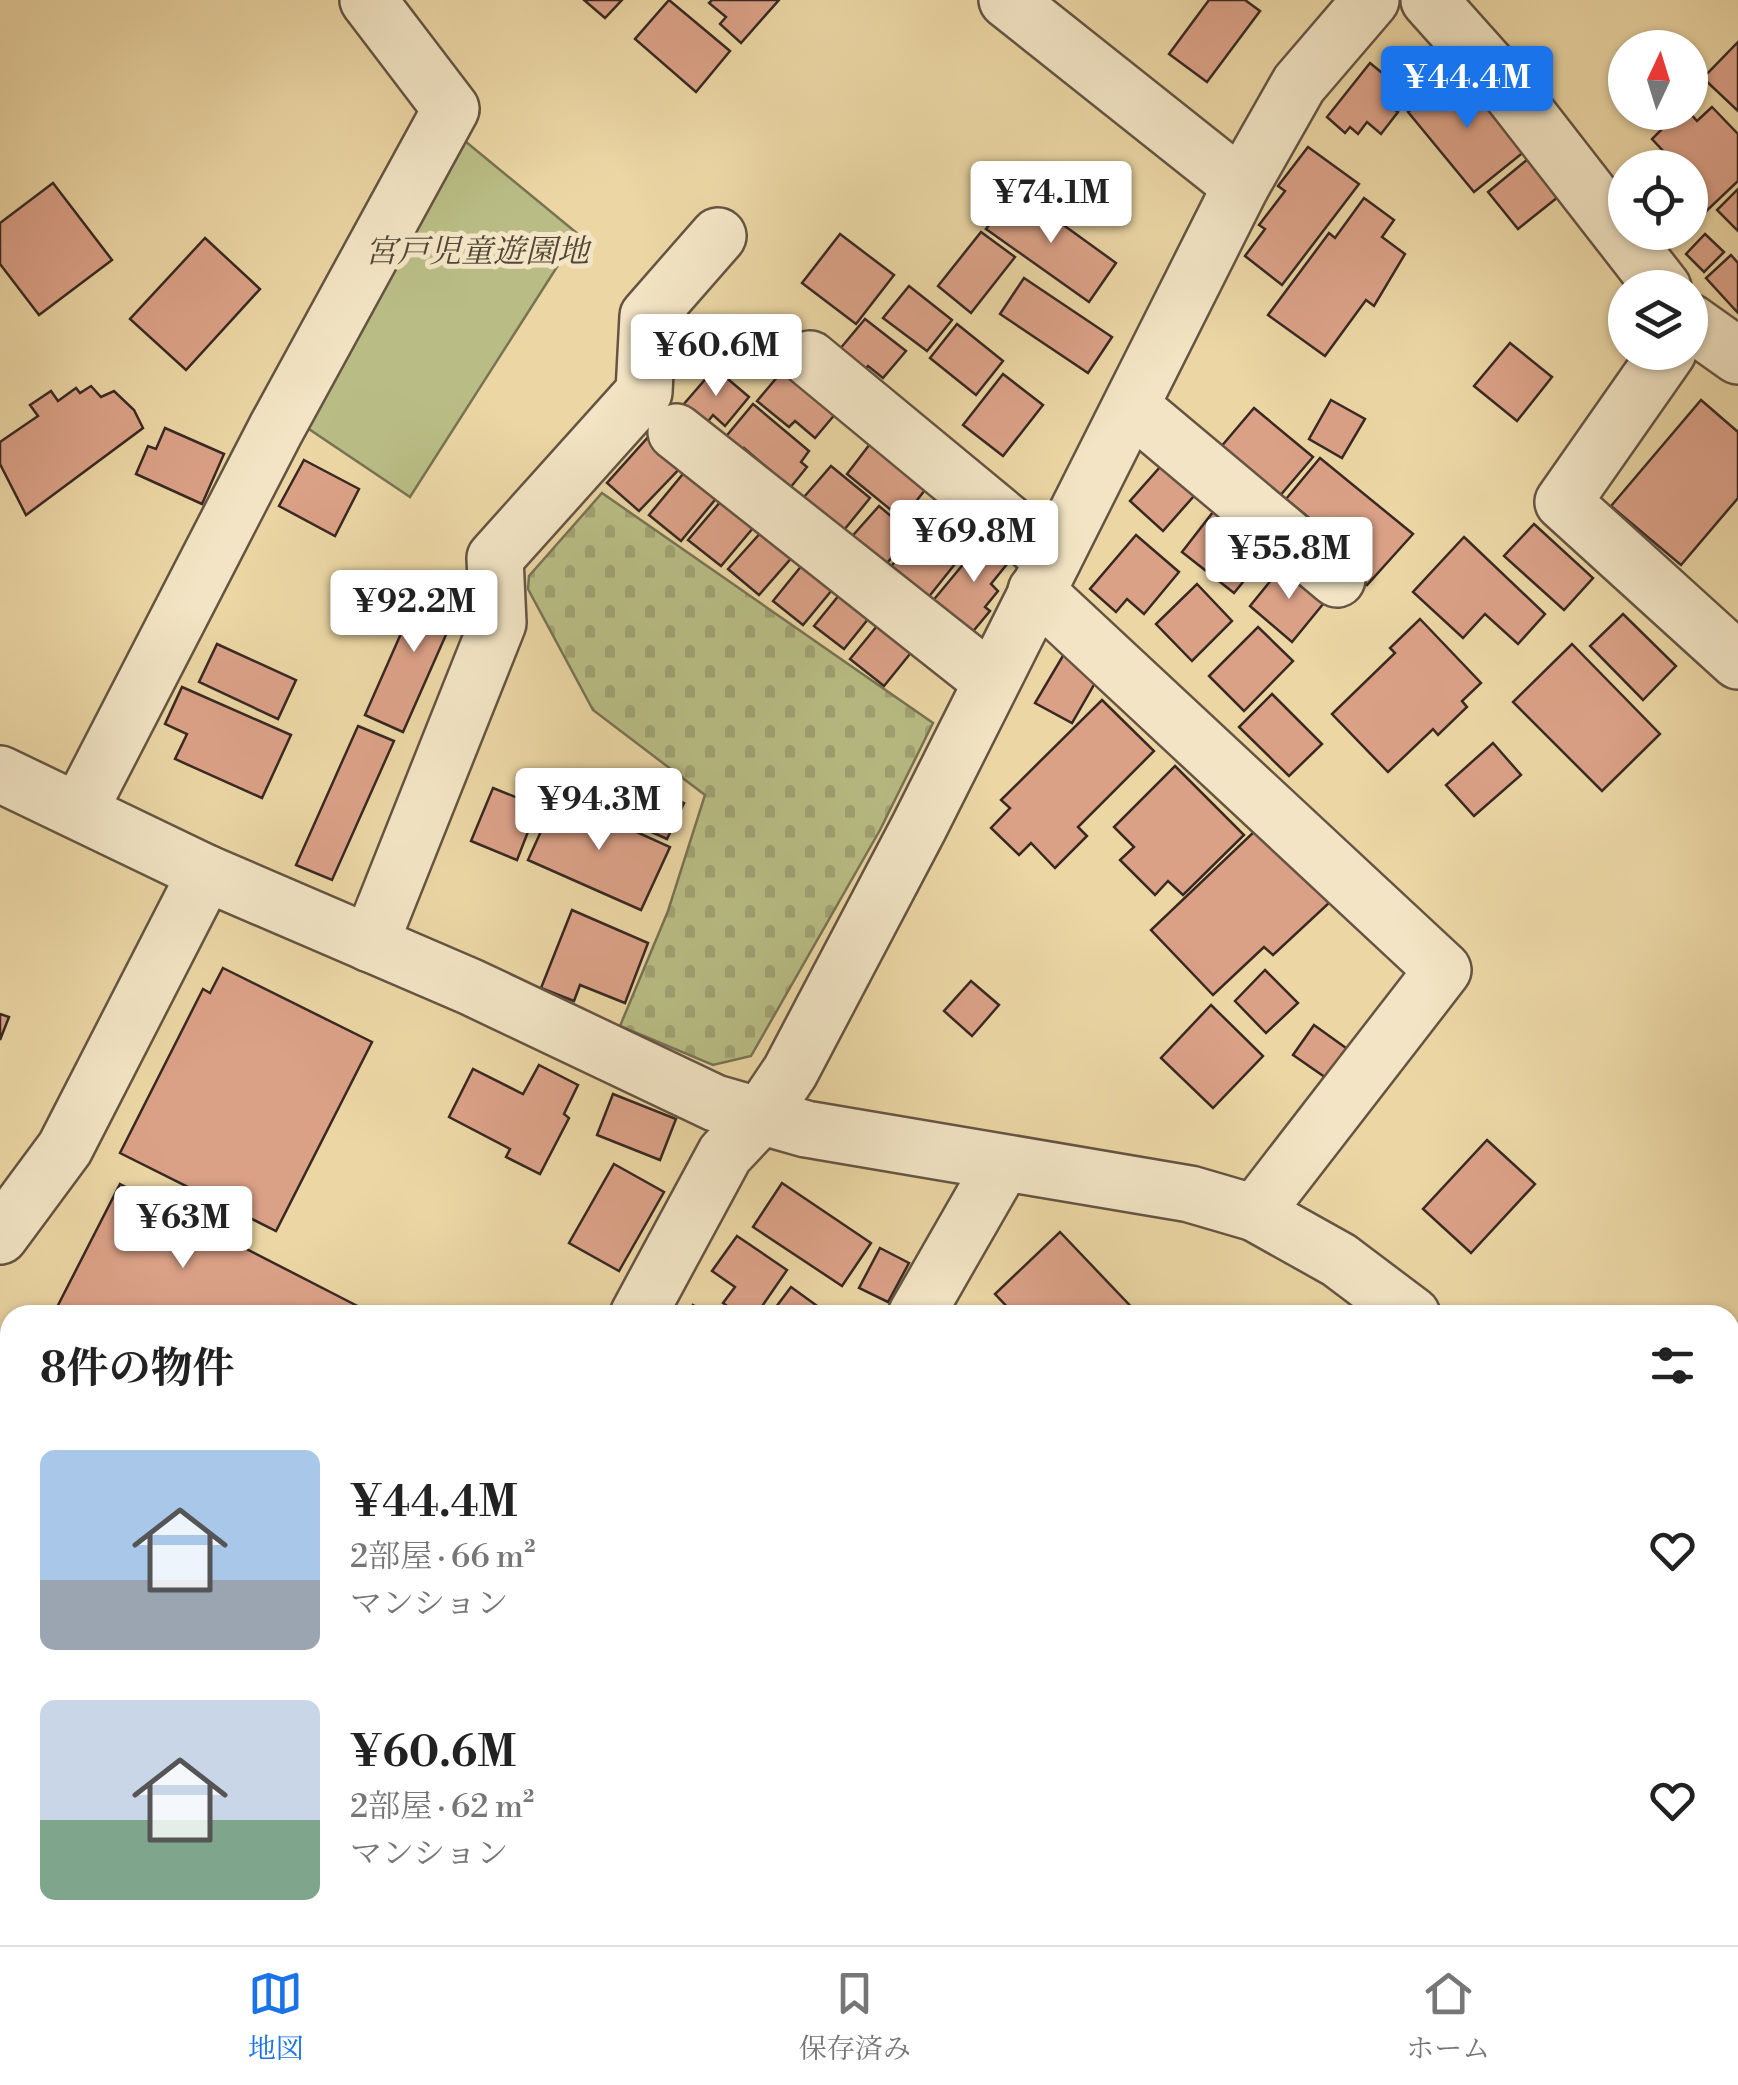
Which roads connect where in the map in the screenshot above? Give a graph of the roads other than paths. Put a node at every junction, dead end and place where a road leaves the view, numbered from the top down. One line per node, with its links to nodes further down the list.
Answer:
1 (368, 0): 19 (street)
2 (1008, 0): 5 (street)
3 (1371, 0): 5 (street)
4 (1429, 0): 7 (street)
5 (1240, 186): 12 (street)
6 (718, 236): 21 (street)
7 (1649, 270)
8 (1708, 335): 9 (street)
9 (1738, 356)
10 (810, 359): 14 (street)
11 (1655, 370): 16 (street)
12 (1132, 407): 14 (street); 15 (street)
13 (676, 432): 17 (street)
14 (1045, 575): 17 (street); 24 (street)
15 (1337, 579)
16 (1738, 662)
17 (991, 681): 22 (street)
18 (0, 774): 19 (street)
19 (79, 811): 20 (street)
20 (206, 873): 21 (street); 25 (street)
21 (370, 944): 22 (street)
22 (759, 1118): 23 (street); 26 (street)
23 (1002, 1166): 24 (street); 27 (street)
24 (1255, 1213): 28 (street)
25 (0, 1236)
26 (643, 1305)
27 (922, 1305)
28 (1399, 1305)

